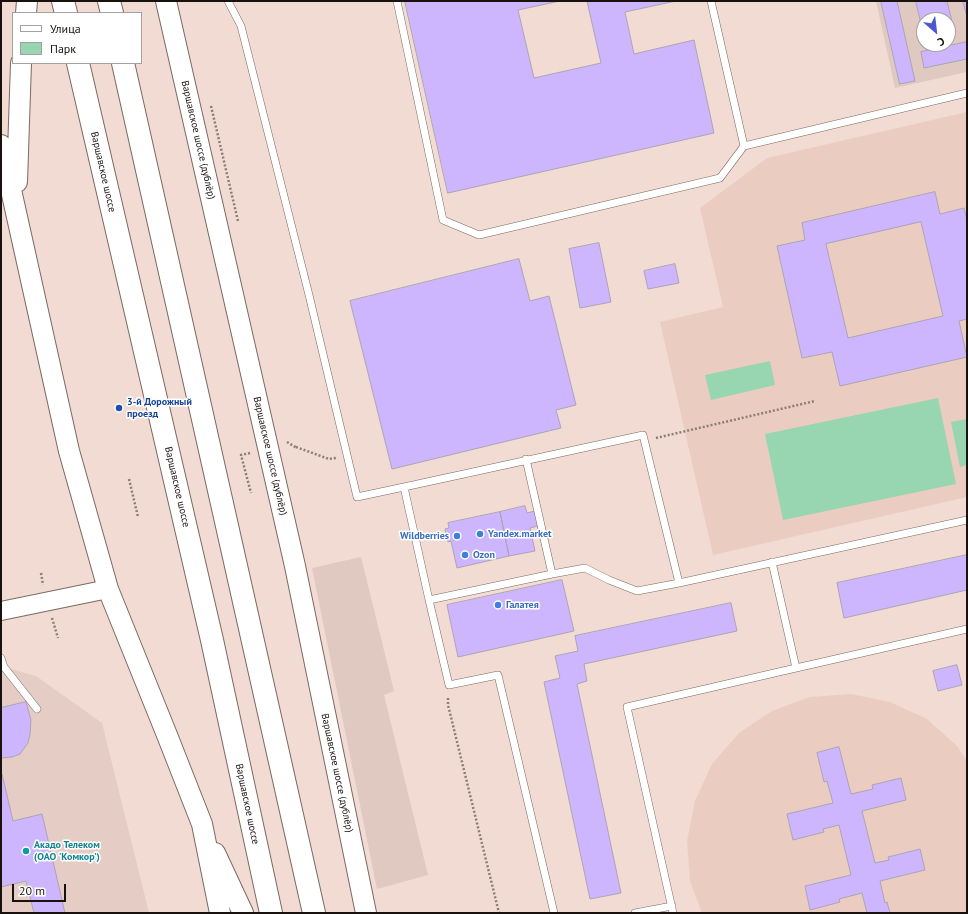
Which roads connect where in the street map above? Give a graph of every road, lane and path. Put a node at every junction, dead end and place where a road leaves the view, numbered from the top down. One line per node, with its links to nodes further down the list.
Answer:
1 (27, 1): 8 (main road)
2 (63, 1): 9 (main road)
3 (109, 1): 10 (main road)
4 (166, 1): 46 (main road, Варшавское шоссе (дублёр))
5 (228, 1): 25 (lane)
6 (397, 1): 16 (lane)
7 (711, 1): 16 (lane)
8 (26, 12)
9 (66, 12)
10 (112, 12)
11 (21, 64): 17 (main road)
12 (78, 64): 44 (main road, Варшавское шоссе)
13 (123, 64): 45 (main road)
14 (967, 93): 16 (lane)
15 (1, 145): 17 (main road)
16 (744, 146)
17 (16, 212): 32 (main road)
18 (815, 401): 19 (path)
19 (644, 440): 23 (lane); 31 (lane)
20 (295, 447): 22 (path)
21 (241, 455): 26 (path)
22 (329, 459)
23 (526, 459): 25 (lane); 30 (lane)
24 (129, 479): 27 (path)
25 (404, 487): 33 (lane)
26 (251, 493)
27 (138, 517)
28 (967, 520): 29 (lane)
29 (772, 562): 31 (lane); 37 (lane)
30 (552, 574): 31 (lane); 33 (lane)
31 (679, 583)
32 (108, 589): 34 (street); 40 (main road)
33 (429, 600): 38 (lane)
34 (1, 611)
35 (967, 629): 37 (lane)
36 (1, 658): 39 (lane)
37 (796, 668): 41 (lane)
38 (449, 685): 47 (path); 48 (lane)
39 (37, 709)
40 (202, 824): 42 (main road); 43 (main road)
41 (672, 909): 49 (lane)
42 (220, 913)
43 (243, 913)
44 (271, 913)
45 (314, 913)
46 (366, 913)
47 (499, 913)
48 (554, 913)
49 (635, 913)

